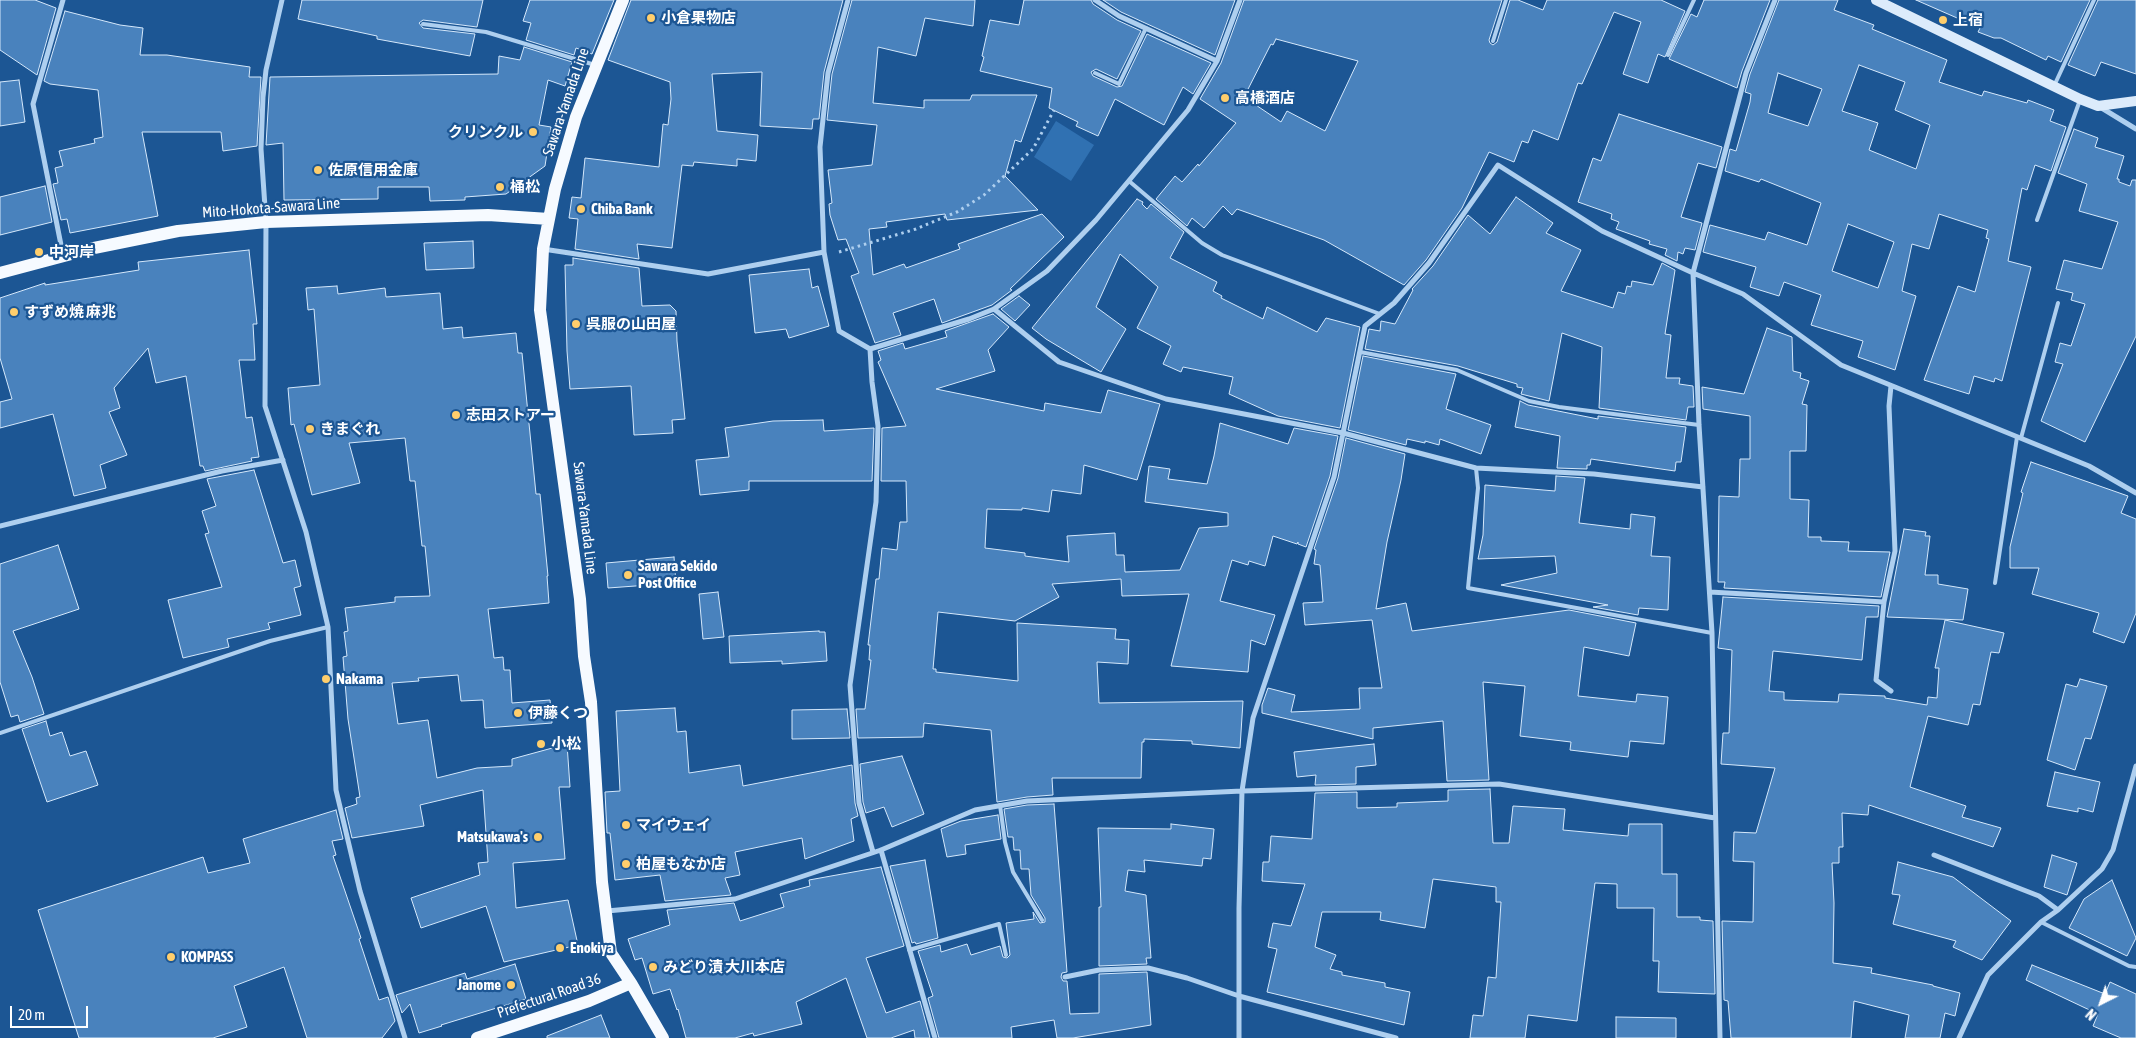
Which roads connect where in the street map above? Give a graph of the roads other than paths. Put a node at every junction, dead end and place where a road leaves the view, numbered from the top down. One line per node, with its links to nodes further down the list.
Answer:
1 (282, 0): 27 (street)
2 (623, 0): 17 (main road, Sawara-Yamada Line)
3 (848, 0): 29 (street)
4 (1095, 0): 13 (street)
5 (1240, 0): 16 (street)
6 (1506, 0): 14 (lane)
7 (1694, 0): 15 (lane)
8 (1775, 0): 32 (street)
9 (1876, 0): 19 (street)
10 (2094, 0): 19 (lane)
11 (61, 1): 30 (street)
12 (423, 24): 17 (lane)
13 (1146, 28): 16 (street); 18 (lane)
14 (1493, 41)
15 (1668, 56)
16 (1217, 61): 24 (street)
17 (595, 66): 25 (main road, Sawara-Yamada Line)
18 (1094, 73)
19 (2054, 87): 20 (street)
20 (2080, 99): 22 (street); 26 (lane)
21 (2136, 101): 22 (street)
22 (2098, 106): 23 (street)
23 (2136, 129)
24 (1129, 181): 34 (street); 35 (lane)
25 (549, 219): 27 (main road, Mito-Hokota-Sawara Line); 28 (main road, Sawara-Yamada Line)
26 (2037, 220)
27 (266, 222): 30 (main road, Mito-Hokota-Sawara Line); 42 (street)
28 (543, 249): 29 (street); 62 (main road, Sawara-Yamada Line)
29 (824, 252): 36 (street)
30 (63, 255): 31 (main road, Mito-Hokota-Sawara Line)
31 (0, 273)
32 (1693, 274): 35 (street); 38 (street); 39 (street)
33 (2058, 303): 41 (lane)
34 (994, 309): 36 (street); 40 (street)
35 (1380, 314): 37 (street)
36 (870, 349): 59 (street)
37 (1360, 352): 39 (lane); 40 (street)
38 (1891, 386): 41 (street); 49 (street)
39 (1699, 425): 44 (street)
40 (1343, 433): 43 (street); 55 (street)
41 (2019, 437): 45 (street); 47 (lane)
42 (283, 460): 46 (street); 50 (street)
43 (1476, 468): 44 (street); 51 (lane)
44 (1703, 487): 48 (street)
45 (2136, 493)
46 (0, 526)
47 (1995, 583)
48 (1710, 592): 49 (street); 51 (street)
49 (1884, 602): 52 (street)
50 (328, 627): 53 (lane); 71 (street)
51 (1712, 633): 57 (street)
52 (1891, 691)
53 (0, 733)
54 (2136, 766): 61 (street)
55 (1242, 791): 56 (street); 57 (street); 70 (street)
56 (1000, 806): 58 (street); 63 (lane)
57 (1715, 818): 77 (street)
58 (880, 850): 59 (street); 65 (street)
59 (873, 852): 62 (street)
60 (1934, 855): 61 (street)
61 (2058, 910): 64 (street)
62 (606, 912): 69 (main road, Sawara-Yamada Line)
63 (1042, 920)
64 (2042, 922): 67 (lane); 78 (street)
65 (909, 950): 66 (lane); 74 (street)
66 (1006, 954)
67 (2136, 967)
68 (1065, 976): 70 (street)
69 (631, 983): 72 (main road, Prefectural Road 36); 73 (main road, Sawara-Yamada Line)
70 (1238, 996): 75 (street); 76 (street)
71 (406, 1038)
72 (477, 1038)
73 (663, 1038)
74 (935, 1038)
75 (1239, 1038)
76 (1396, 1038)
77 (1720, 1038)
78 (1959, 1038)

